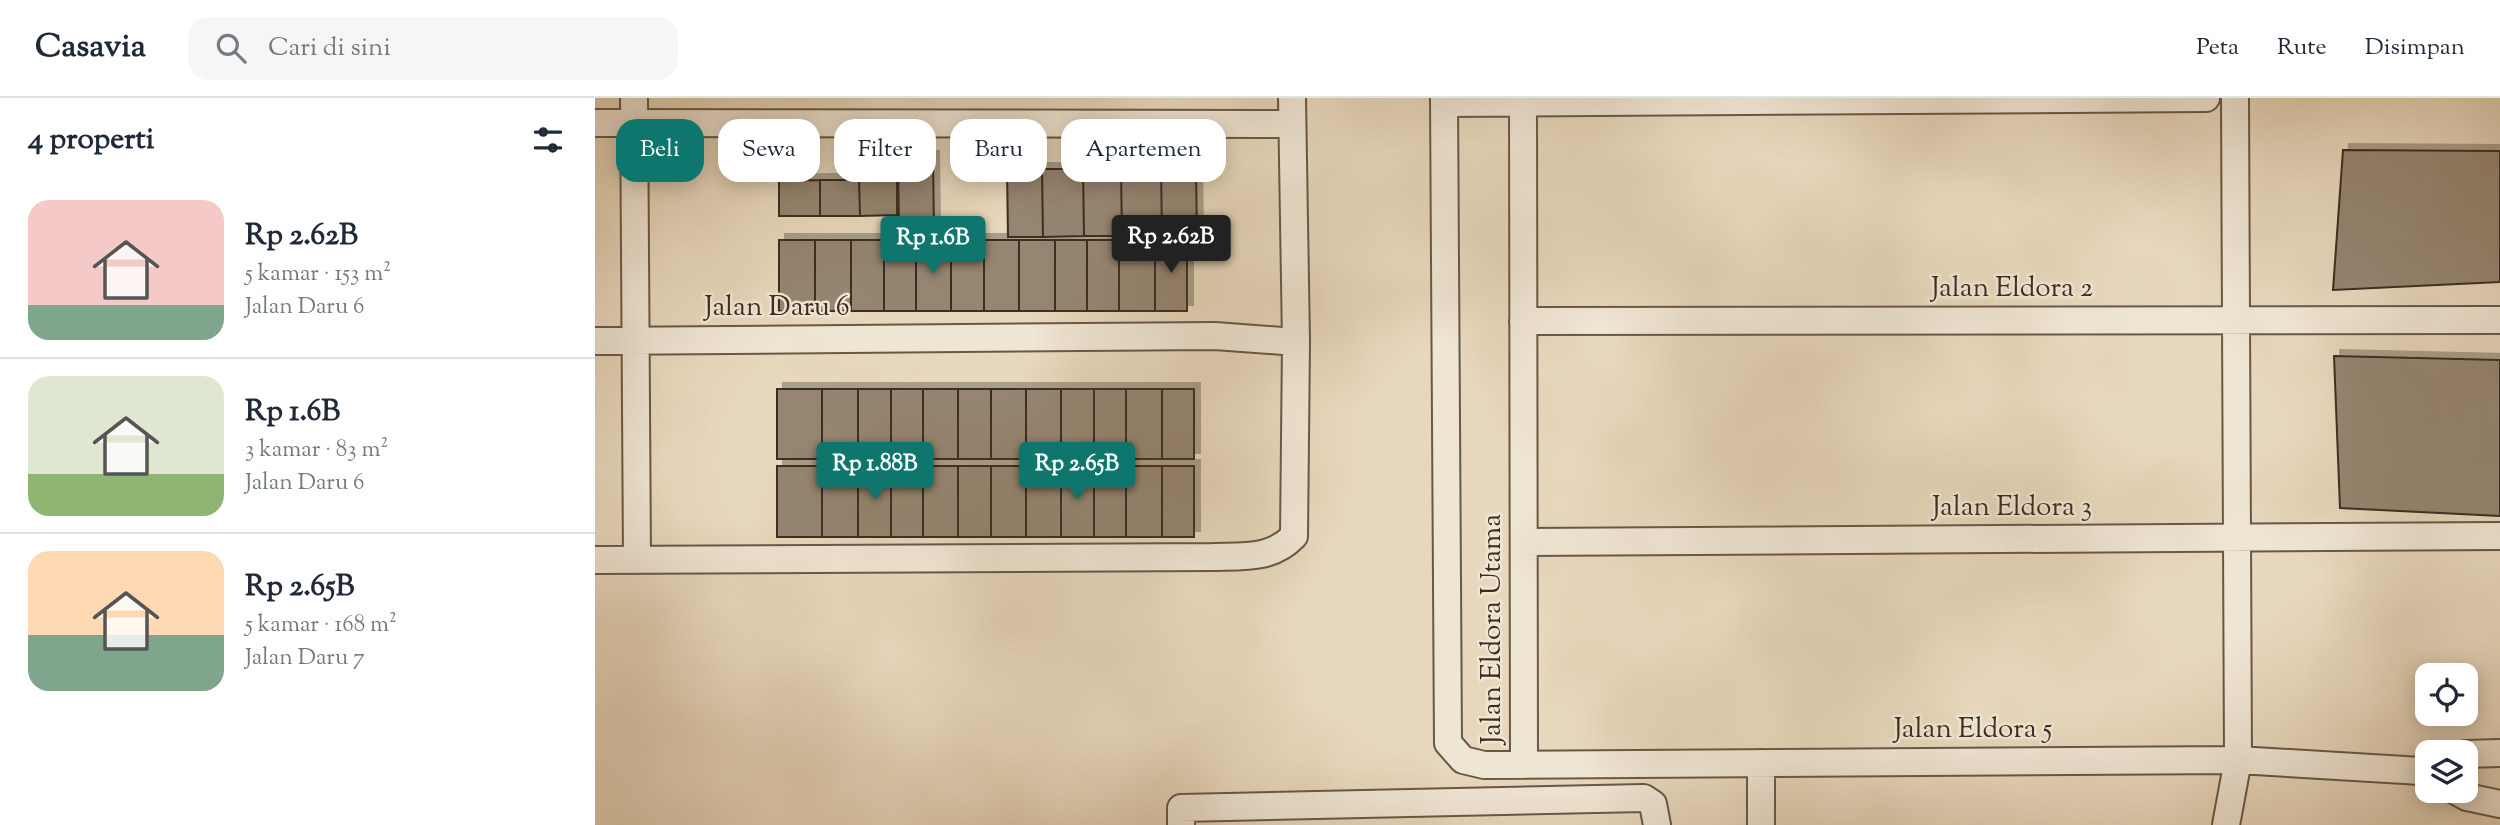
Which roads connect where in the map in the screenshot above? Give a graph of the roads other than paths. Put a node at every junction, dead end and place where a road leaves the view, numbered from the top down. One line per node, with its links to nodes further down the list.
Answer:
1 (2206, 98): 4 (street)
2 (2235, 98): 8 (street)
3 (1444, 100): 4 (street); 23 (street, Jalan Eldora Utama)
4 (1523, 100): 10 (street, Jalan Eldora Utama)
5 (634, 111): 6 (street); 7 (street); 12 (street)
6 (1292, 111): 13 (street)
7 (595, 123)
8 (2236, 320): 9 (street, Jalan Eldora 2); 10 (street, Jalan Eldora 2); 15 (street)
9 (2500, 320)
10 (1523, 321): 16 (street, Jalan Eldora Utama)
11 (595, 341): 12 (street, Jalan Daru 6)
12 (636, 341): 13 (street, Jalan Daru 6); 17 (street)
13 (1296, 342): 17 (street)
14 (2500, 536): 15 (street, Jalan Eldora 3)
15 (2237, 538): 16 (street, Jalan Eldora 3); 21 (street)
16 (1524, 542): 23 (street, Jalan Eldora Utama)
17 (637, 559): 18 (street)
18 (595, 560)
19 (2500, 753): 20 (street)
20 (2478, 754)
21 (2238, 760): 22 (street, Jalan Eldora 5); 24 (street, Jalan Eldora 5); 30 (street)
22 (1761, 763): 23 (street, Jalan Eldora 5); 29 (street)
23 (1524, 765)
24 (2415, 770)
25 (2478, 799): 26 (street)
26 (2500, 804)
27 (1181, 825): 28 (street)
28 (1657, 825)
29 (1761, 825)
30 (2226, 825)

